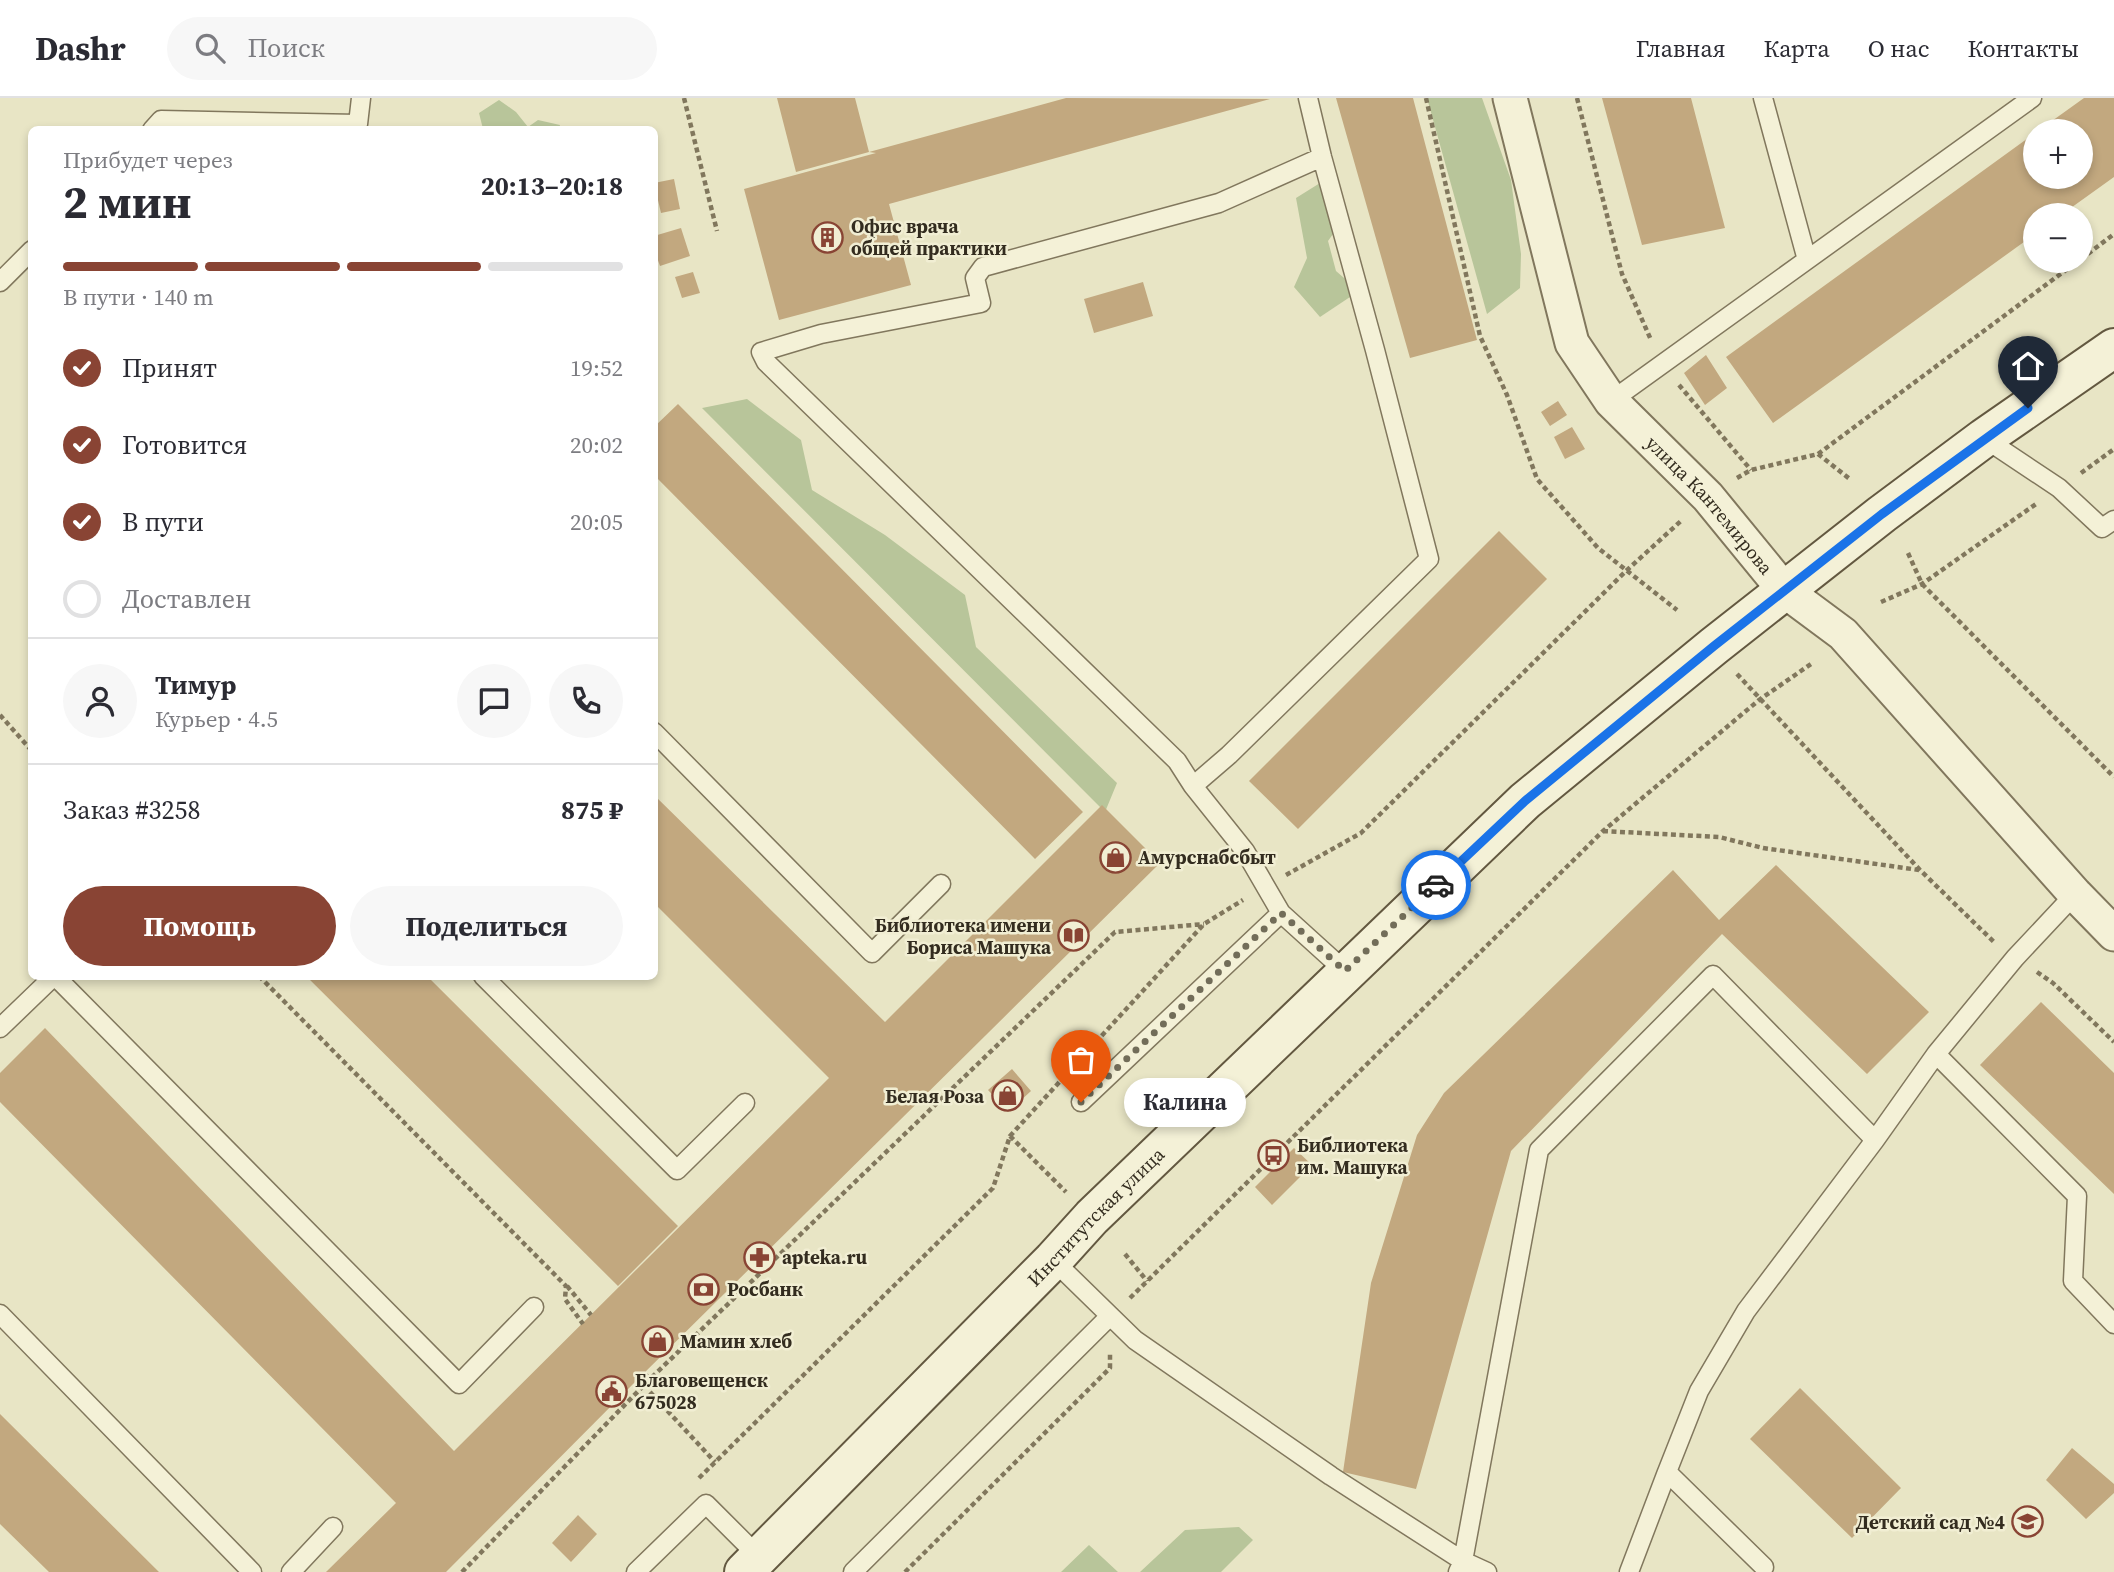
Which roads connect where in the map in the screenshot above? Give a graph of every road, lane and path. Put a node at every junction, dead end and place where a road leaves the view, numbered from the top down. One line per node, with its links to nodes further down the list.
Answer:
1 (360, 98): 9 (lane)
2 (684, 98): 11 (path)
3 (1308, 98): 10 (lane)
4 (1426, 98): 31 (path)
5 (1510, 98): 20 (street, улица Кантемирова)
6 (1577, 98): 19 (path)
7 (1763, 98): 15 (lane)
8 (2026, 100): 15 (lane)
9 (156, 126)
10 (1322, 158): 39 (lane); 39 (lane)
11 (716, 231)
12 (2114, 234): 13 (path)
13 (2093, 250)
14 (28, 254): 17 (lane)
15 (1807, 260): 19 (lane)
16 (2062, 273): 23 (path)
17 (0, 282)
18 (2114, 348): 21 (main road, Институтская улица)
19 (1662, 365): 20 (lane); 23 (path)
20 (1611, 401): 29 (street, улица Кантемирова)
21 (1984, 438): 25 (lane); 29 (main road, Институтская улица)
22 (2114, 449): 25 (path)
23 (1818, 454): 24 (path)
24 (1851, 480)
25 (2059, 488): 26 (lane); 28 (path)
26 (2114, 520)
27 (1908, 553): 28 (path)
28 (1922, 584): 30 (path); 38 (path)
29 (1785, 591): 43 (street, улица Кантемирова); 48 (main road, Институтская улица)
30 (1881, 602)
31 (1678, 610)
32 (1811, 664): 34 (path)
33 (1736, 673): 34 (path)
34 (1759, 700): 40 (path); 41 (path)
35 (0, 715): 37 (path)
36 (658, 736): 42 (lane)
37 (28, 746)
38 (2114, 777)
39 (1193, 786): 44 (lane)
40 (1603, 831): 41 (path); 63 (path)
41 (1920, 870): 47 (path)
42 (941, 884)
43 (2075, 894): 46 (street, улица Кантемирова); 47 (lane)
44 (1281, 913): 48 (lane); 57 (lane)
45 (1204, 925): 72 (path)
46 (2114, 934)
47 (2015, 958): 54 (path); 55 (lane)
48 (1345, 971): 62 (main road, Институтская улица)
49 (50, 980): 53 (lane)
50 (58, 980): 65 (lane)
51 (263, 980): 64 (path)
52 (487, 980): 56 (lane)
53 (0, 1028)
54 (2114, 1042)
55 (1936, 1054): 59 (lane); 70 (lane)
56 (745, 1102)
57 (1081, 1102)
58 (1010, 1136): 60 (path)
59 (1875, 1140): 75 (lane); 78 (lane)
60 (1066, 1192)
61 (1125, 1254): 63 (path)
62 (1052, 1261): 68 (lane); 77 (main road, Институтская улица)
63 (1147, 1281): 68 (path)
64 (566, 1286): 67 (path); 69 (path)
65 (534, 1307)
66 (0, 1314): 80 (lane)
67 (591, 1315)
68 (1109, 1317): 78 (lane); 84 (lane); 85 (path)
69 (583, 1324)
70 (2114, 1324)
71 (644, 1373): 72 (path)
72 (650, 1379): 82 (path)
73 (650, 1392): 74 (path)
74 (715, 1462)
75 (1667, 1472): 79 (lane); 87 (lane)
76 (333, 1527): 81 (lane)
77 (751, 1564): 83 (lane)
78 (1461, 1567): 86 (lane)
79 (1764, 1567)
80 (251, 1572)
81 (291, 1572)
82 (462, 1572)
83 (636, 1572)
84 (853, 1572)
85 (905, 1572)
86 (1487, 1572)
87 (1629, 1572)

